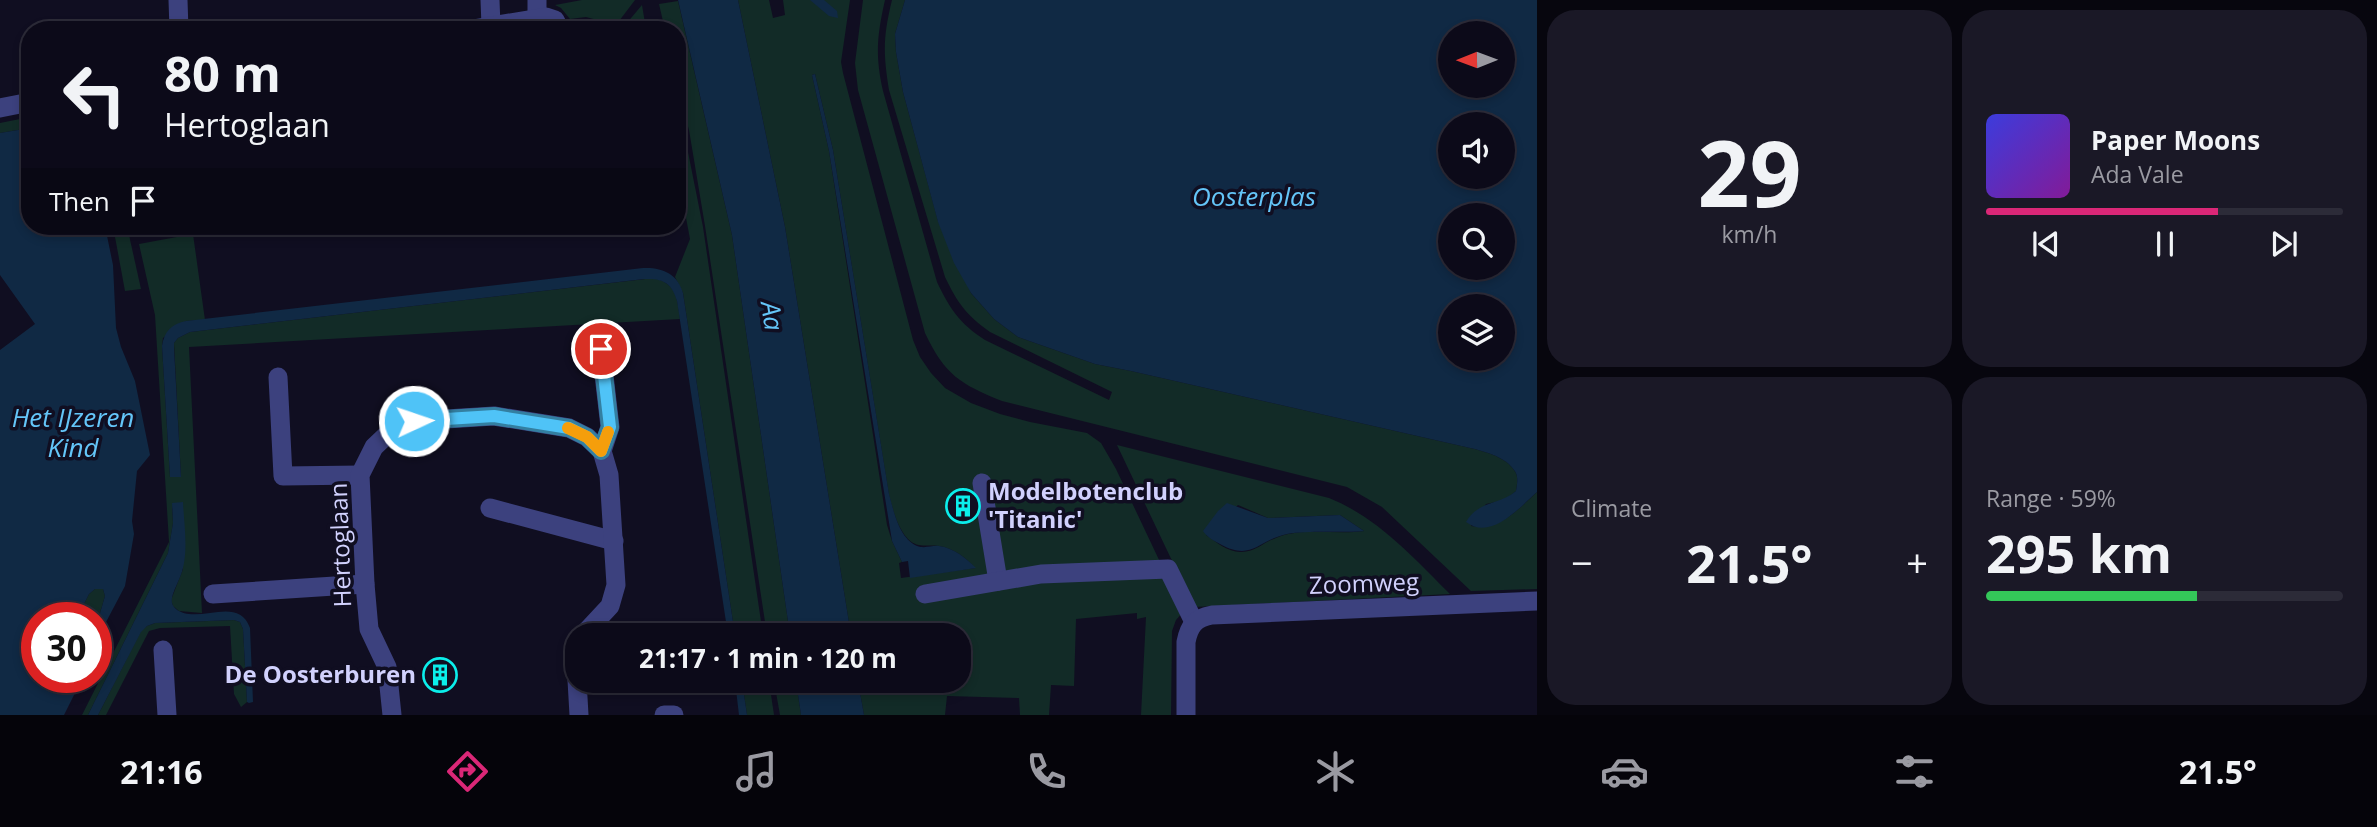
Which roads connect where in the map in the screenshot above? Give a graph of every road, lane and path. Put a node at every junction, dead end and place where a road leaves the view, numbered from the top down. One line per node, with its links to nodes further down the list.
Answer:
1 (178, 0): 4 (street)
2 (490, 0): 5 (street)
3 (537, 9): 6 (street); 7 (street)
4 (179, 21)
5 (491, 21)
6 (505, 21)
7 (556, 21)
8 (21, 104): 9 (street)
9 (0, 108)
10 (601, 349): 12 (street)
11 (278, 377): 13 (street)
12 (601, 451): 13 (street, Hertoglaan); 16 (street)
13 (360, 475): 18 (street, Hertoglaan)
14 (982, 483): 17 (street)
15 (490, 509): 16 (street)
16 (614, 541): 23 (street)
17 (998, 581): 20 (street); 22 (street)
18 (365, 584): 19 (street); 27 (street, Hertoglaan)
19 (213, 594)
20 (925, 594)
21 (1537, 601): 22 (street, Zoomweg)
22 (1194, 622): 31 (street)
23 (594, 623)
24 (163, 650): 26 (street)
25 (578, 693): 28 (street)
26 (167, 715)
27 (392, 715)
28 (579, 715)
29 (664, 715): 30 (street)
30 (674, 715)
31 (1186, 715)

